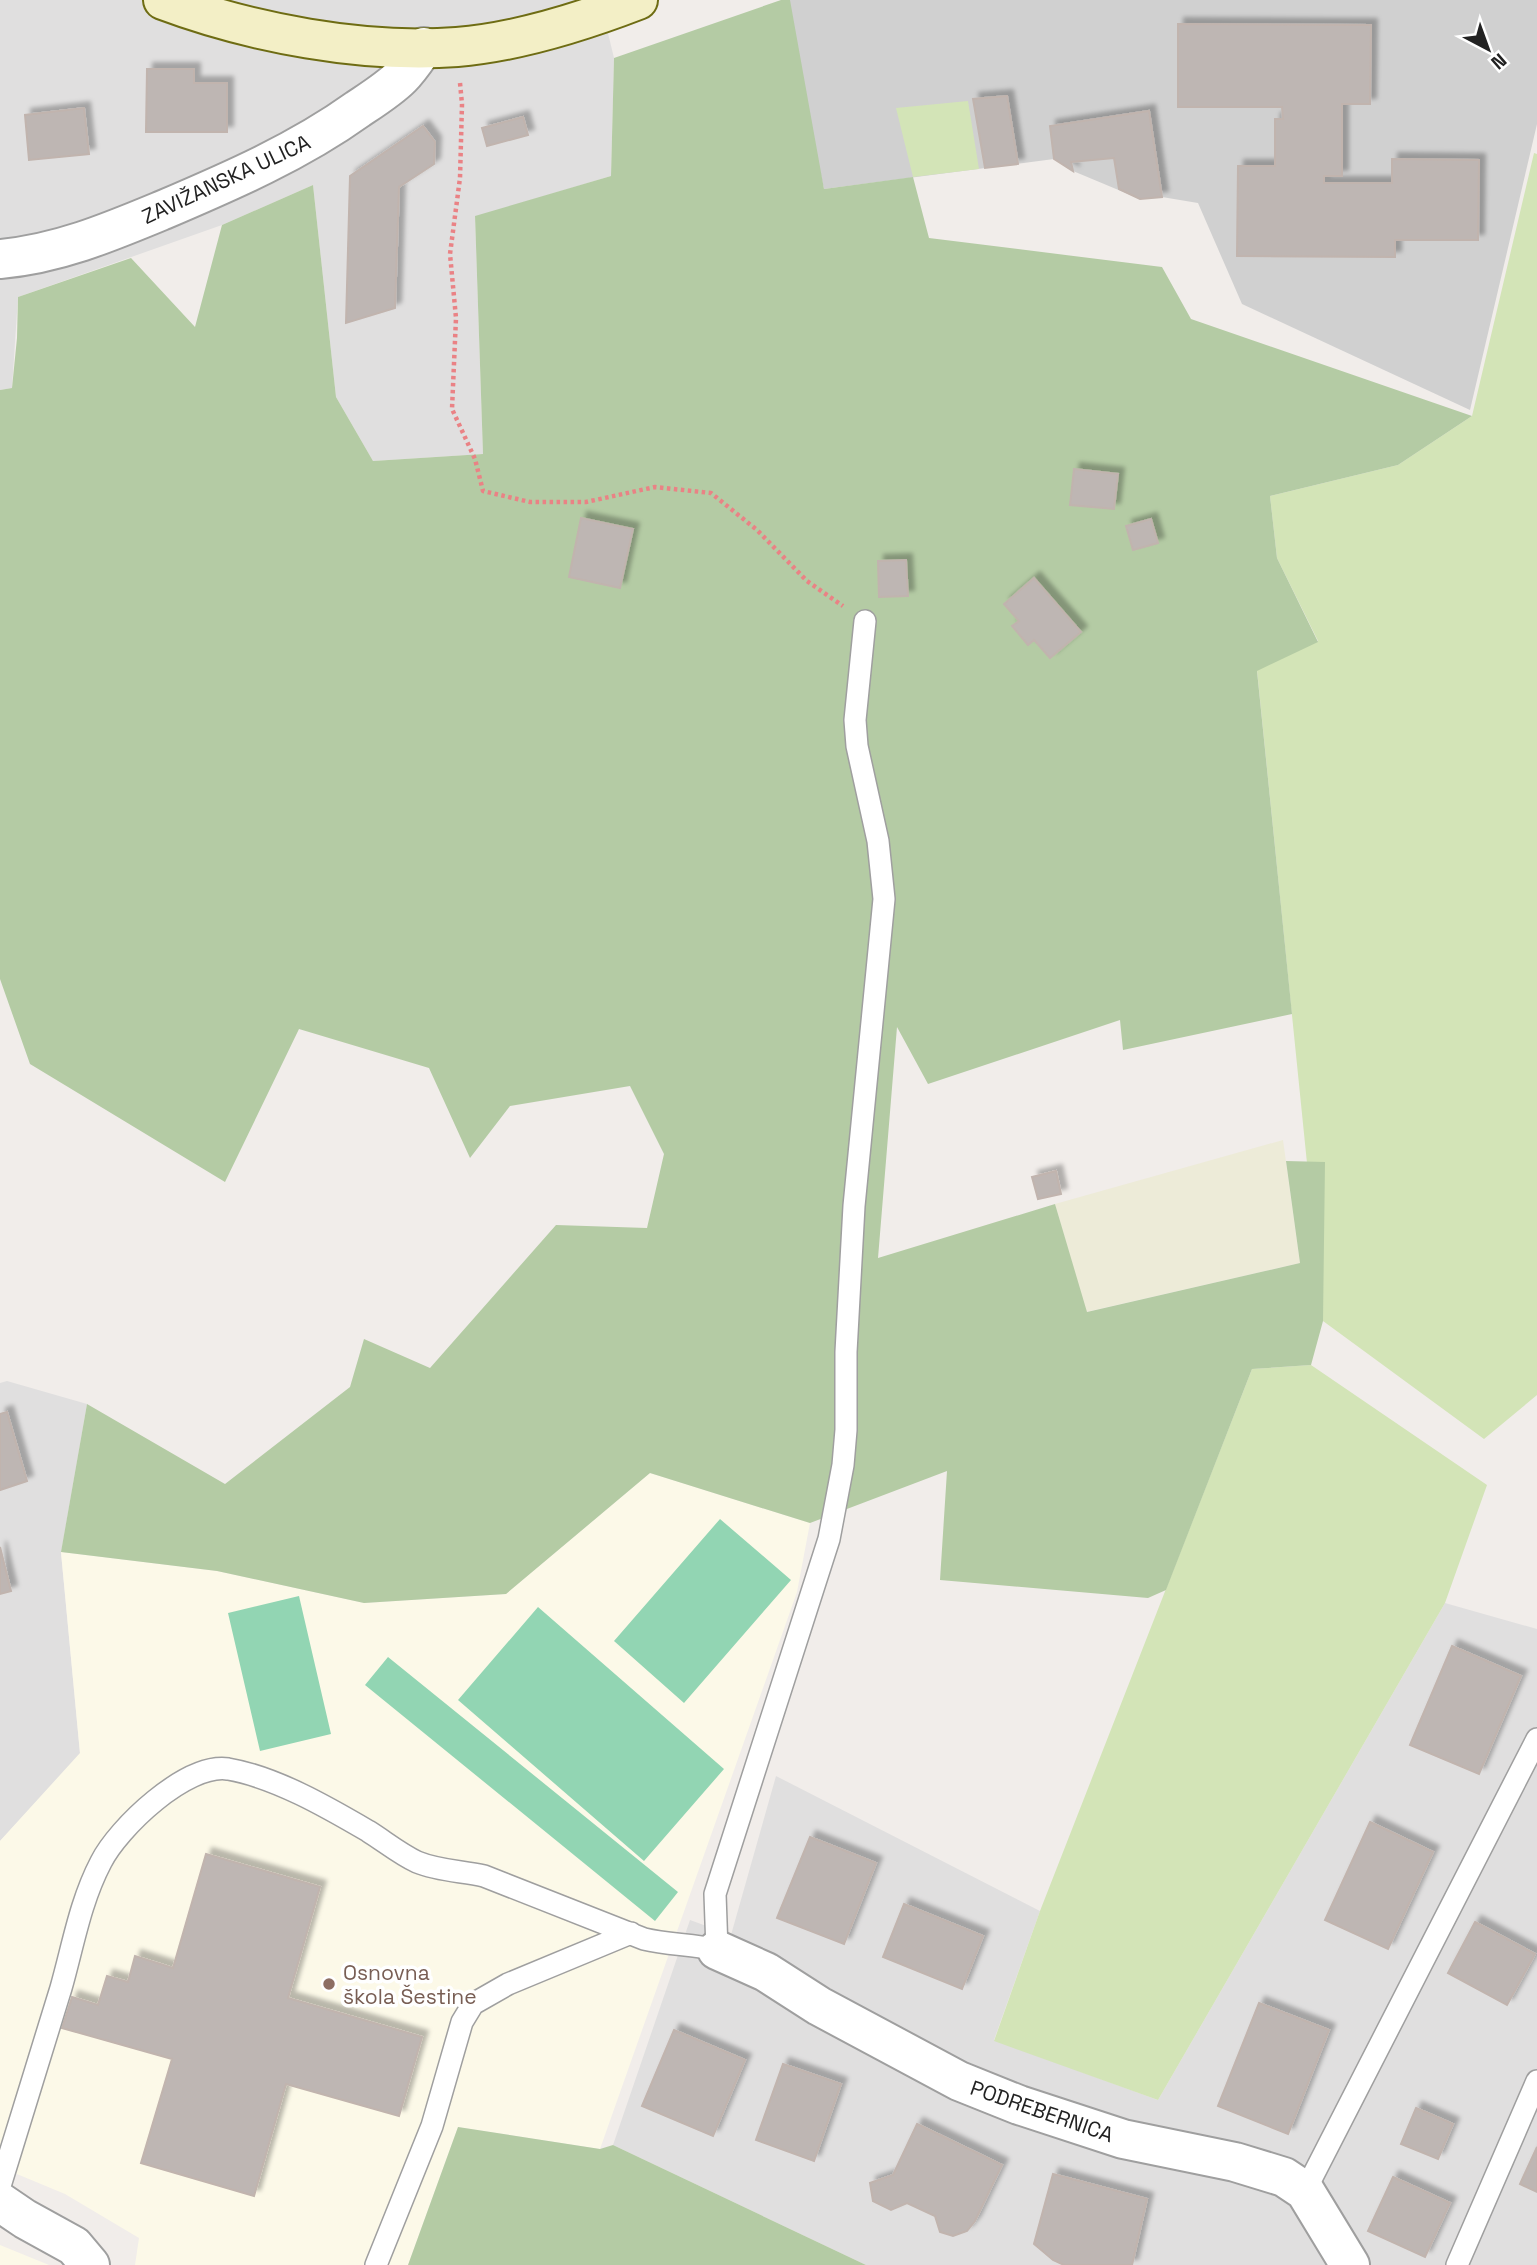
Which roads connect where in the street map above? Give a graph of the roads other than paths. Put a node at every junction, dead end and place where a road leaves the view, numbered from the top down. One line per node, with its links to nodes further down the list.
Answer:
1 (163, 0): 3 (main road)
2 (638, 0): 3 (main road)
3 (424, 47): 4 (street, ZAVIŽANSKA ULICA)
4 (0, 259)
5 (865, 621): 8 (lane)
6 (1537, 1739): 11 (lane)
7 (631, 1933): 8 (lane); 10 (lane); 14 (lane)
8 (717, 1950): 11 (street, PODREBERNICA)
9 (1537, 2081): 16 (lane)
10 (0, 2186)
11 (1305, 2191): 15 (street, PODREBERNICA)
12 (0, 2202): 13 (street)
13 (90, 2265)
14 (376, 2265)
15 (1350, 2265)
16 (1457, 2265)

